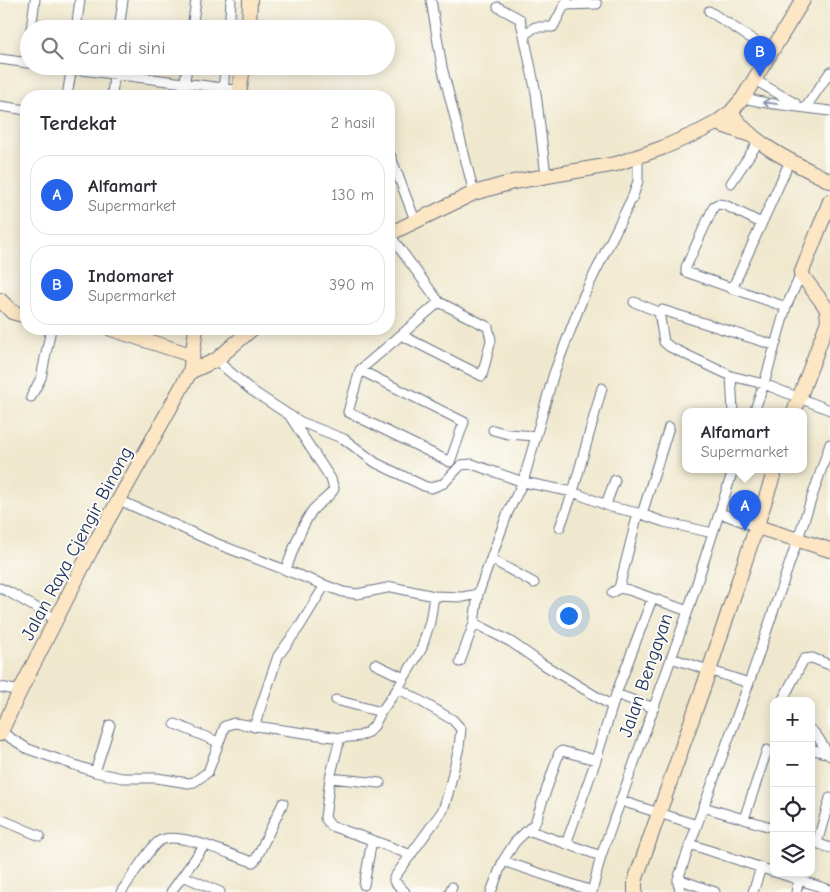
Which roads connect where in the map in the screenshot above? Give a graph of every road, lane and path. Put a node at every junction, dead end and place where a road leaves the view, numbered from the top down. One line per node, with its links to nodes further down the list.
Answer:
1 (35, 0): 15 (street)
2 (80, 0): 16 (street)
3 (123, 0): 17 (street)
4 (196, 0): 18 (street)
5 (250, 0): 20 (street)
6 (431, 0): 55 (street)
7 (804, 0): 23 (street)
8 (231, 1): 19 (street)
9 (566, 2): 10 (street); 21 (street)
10 (582, 2): 11 (street)
11 (597, 4)
12 (498, 7): 14 (street)
13 (708, 11): 23 (street)
14 (520, 19): 21 (street); 22 (street)
15 (32, 20)
16 (77, 20)
17 (120, 20)
18 (193, 20)
19 (229, 20)
20 (249, 20)
21 (535, 27): 22 (street)
22 (524, 35): 52 (street)
23 (772, 52): 33 (street)
24 (0, 60): 25 (street)
25 (20, 62)
26 (830, 72): 43 (street)
27 (71, 75): 35 (street)
28 (114, 75): 36 (street)
29 (142, 75): 34 (street)
30 (186, 75): 34 (street)
31 (224, 75): 39 (street)
32 (242, 75): 40 (street)
33 (755, 80): 41 (street); 43 (street)
34 (185, 83): 37 (street); 38 (street)
35 (69, 90)
36 (113, 90)
37 (184, 90)
38 (215, 90)
39 (223, 90)
40 (239, 90)
41 (743, 98): 43 (street, one-way to 41); 46 (street)
42 (0, 106): 44 (street)
43 (802, 106): 45 (street)
44 (20, 109)
45 (830, 111)
46 (731, 112): 47 (street); 48 (street)
47 (716, 123): 48 (street); 49 (street)
48 (755, 138): 50 (street); 54 (street)
49 (638, 157): 52 (street); 91 (street)
50 (790, 161): 53 (street); 58 (street)
51 (395, 168): 57 (street)
52 (546, 176): 55 (street)
53 (830, 181)
54 (731, 183)
55 (474, 193): 57 (street)
56 (830, 201): 61 (street)
57 (415, 220): 59 (street)
58 (760, 223): 62 (street); 62 (street)
59 (395, 231)
60 (395, 242): 64 (street)
61 (801, 274): 66 (street); 83 (street)
62 (732, 289): 66 (street)
63 (0, 300): 68 (street)
64 (439, 302): 73 (street); 73 (street)
65 (634, 302): 67 (street)
66 (786, 306): 74 (street)
67 (659, 312): 74 (street); 79 (street)
68 (20, 314)
69 (50, 335): 82 (street)
70 (129, 335): 75 (street)
71 (195, 335): 75 (street)
72 (245, 335): 76 (street)
73 (401, 335): 77 (street)
74 (774, 345): 80 (street)
75 (191, 355): 78 (street)
76 (216, 360): 78 (street); 88 (street)
77 (360, 370): 77 (street)
78 (190, 372): 98 (street, Jalan Raya Cjengir Binong)
79 (731, 376): 80 (street); 84 (street)
80 (764, 384): 83 (street); 85 (street)
81 (602, 388): 97 (street)
82 (31, 397)
83 (799, 397): 86 (street); 87 (street)
84 (733, 408)
85 (755, 408)
86 (795, 408)
87 (830, 410)
88 (289, 415): 96 (street); 108 (street)
89 (669, 427): 100 (street)
90 (493, 430): 91 (street)
91 (536, 436): 96 (street)
92 (830, 444): 105 (street)
93 (732, 473): 101 (street, Jalan Bengayan)
94 (775, 473): 103 (street)
95 (615, 480): 99 (street)
96 (522, 482): 97 (street); 107 (street)
97 (572, 492): 99 (street); 102 (street)
98 (119, 500): 108 (street); 116 (street, Jalan Raya Cjengir Binong)
99 (606, 504): 100 (street)
100 (640, 513): 104 (street); 114 (street)
101 (720, 513): 103 (street); 104 (street, Jalan Bengayan)
102 (560, 527)
103 (757, 527): 105 (street); 122 (street)
104 (713, 533): 115 (street, Jalan Bengayan)
105 (796, 540): 106 (street); 124 (street)
106 (830, 550)
107 (490, 559): 109 (street); 112 (street)
108 (286, 569): 110 (street)
109 (534, 583)
110 (325, 585): 113 (street); 137 (street)
111 (0, 588): 116 (street)
112 (478, 594): 113 (street); 117 (street)
113 (434, 596): 123 (street)
114 (652, 599): 115 (street); 128 (street)
115 (688, 611): 118 (street, Jalan Bengayan)
116 (57, 620): 127 (street, Jalan Raya Cjengir Binong)
117 (474, 623): 119 (street); 131 (street)
118 (671, 658): 122 (street); 132 (street, Jalan Bengayan)
119 (460, 662)
120 (375, 664): 123 (street)
121 (830, 665): 129 (street)
122 (709, 670): 124 (street); 153 (street)
123 (404, 678): 126 (street)
124 (749, 683): 152 (street)
125 (0, 687): 127 (street)
126 (398, 688): 133 (street); 167 (street)
127 (20, 691): 134 (street, Jalan Raya Cjengir Binong)
128 (616, 694): 131 (street); 132 (street)
129 (784, 697)
130 (336, 700): 133 (street)
131 (612, 706): 145 (street)
132 (654, 708): 150 (street, Jalan Bengayan)
133 (381, 712): 140 (street)
134 (5, 714): 138 (street, Jalan Raya Cjengir Binong)
135 (175, 724): 141 (street)
136 (110, 725): 146 (street)
137 (254, 727): 140 (street); 141 (street)
138 (1, 733): 146 (street)
139 (815, 733): 144 (street)
140 (340, 738): 147 (street)
141 (218, 742): 146 (street)
142 (767, 750): 154 (street)
143 (815, 750): 144 (street)
144 (829, 755)
145 (596, 760): 158 (street); 163 (street)
146 (95, 772)
147 (330, 778): 148 (street); 161 (street)
148 (380, 783)
149 (830, 798): 160 (street)
150 (621, 801): 153 (street); 168 (street, Jalan Bengayan)
151 (283, 803): 165 (street)
152 (703, 807): 154 (street); 156 (street)
153 (659, 812): 156 (street); 184 (street)
154 (744, 818): 157 (street)
155 (0, 819): 159 (street)
156 (697, 825): 164 (street)
157 (770, 827)
158 (528, 830): 163 (street); 169 (street)
159 (40, 836)
160 (815, 839)
161 (372, 840): 167 (street); 176 (street)
162 (815, 842): 166 (street)
163 (566, 844): 168 (street)
164 (690, 844): 170 (street); 174 (street)
165 (204, 846): 172 (street); 179 (street)
166 (830, 848)
167 (411, 855): 182 (street)
168 (602, 856): 178 (street, Jalan Bengayan)
169 (503, 861): 178 (street); 183 (street)
170 (761, 868): 171 (street); 187 (street)
171 (770, 871)
172 (183, 876): 180 (street); 181 (street)
173 (788, 877): 175 (street)
174 (678, 879): 185 (street); 186 (street)
175 (799, 881): 177 (street); 188 (street)
176 (364, 885)
177 (830, 890)
178 (592, 891)
179 (122, 892)
180 (171, 892)
181 (219, 892)
182 (404, 892)
183 (491, 892)
184 (635, 892)
185 (681, 892)
186 (714, 892)
187 (753, 892)
188 (796, 892)

